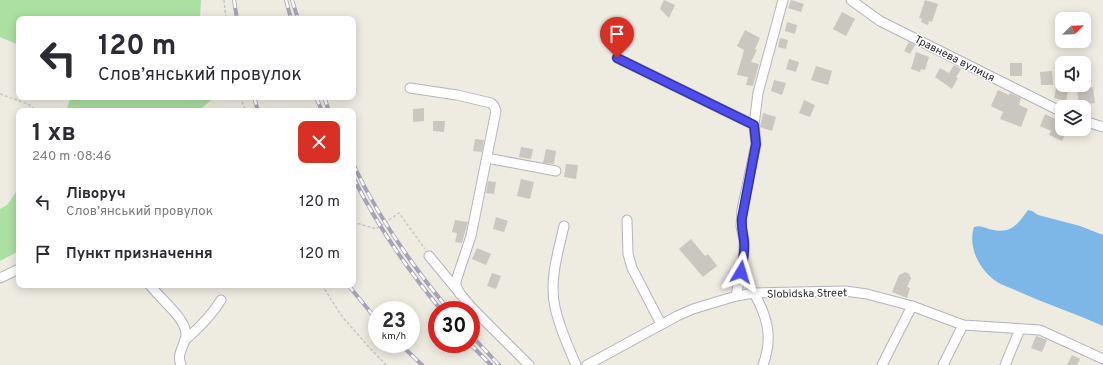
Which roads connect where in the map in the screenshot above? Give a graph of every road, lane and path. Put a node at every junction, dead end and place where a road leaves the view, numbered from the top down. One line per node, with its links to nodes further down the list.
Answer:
1 (224, 0): 4 (path)
2 (783, 0): 13 (street)
3 (851, 0): 11 (street, Травнева вулиця)
4 (226, 16)
5 (617, 58): 13 (street)
6 (410, 88): 15 (street)
7 (0, 94): 8 (path)
8 (16, 100)
9 (17, 100): 10 (path)
10 (33, 108)
11 (1055, 108)
12 (1091, 123): 14 (street)
13 (754, 125): 27 (street)
14 (1103, 127)
15 (487, 158): 16 (street); 25 (street)
16 (556, 171)
17 (627, 220): 30 (street)
18 (356, 223): 20 (path)
19 (564, 226): 38 (street)
20 (429, 256): 25 (street)
21 (16, 270): 22 (street)
22 (0, 278)
23 (152, 288): 33 (street)
24 (324, 288): 36 (path)
25 (460, 294): 37 (street)
26 (754, 294): 27 (street, Slobidska Street); 29 (street, Slobidska Street); 40 (street)
27 (736, 296): 30 (street, Slobidska Street)
28 (221, 300): 33 (street)
29 (912, 306): 31 (street, Slobidska Street); 41 (street)
30 (661, 324): 39 (street, Slobidska Street)
31 (963, 325): 32 (street, Slobidska Street); 42 (street)
32 (1020, 329): 34 (street, Slobidska Street); 43 (street)
33 (185, 340): 35 (street)
34 (1103, 359)
35 (181, 365)
36 (386, 365)
37 (529, 365)
38 (576, 365)
39 (587, 365)
40 (763, 365)
41 (882, 365)
42 (943, 365)
43 (1005, 365)

